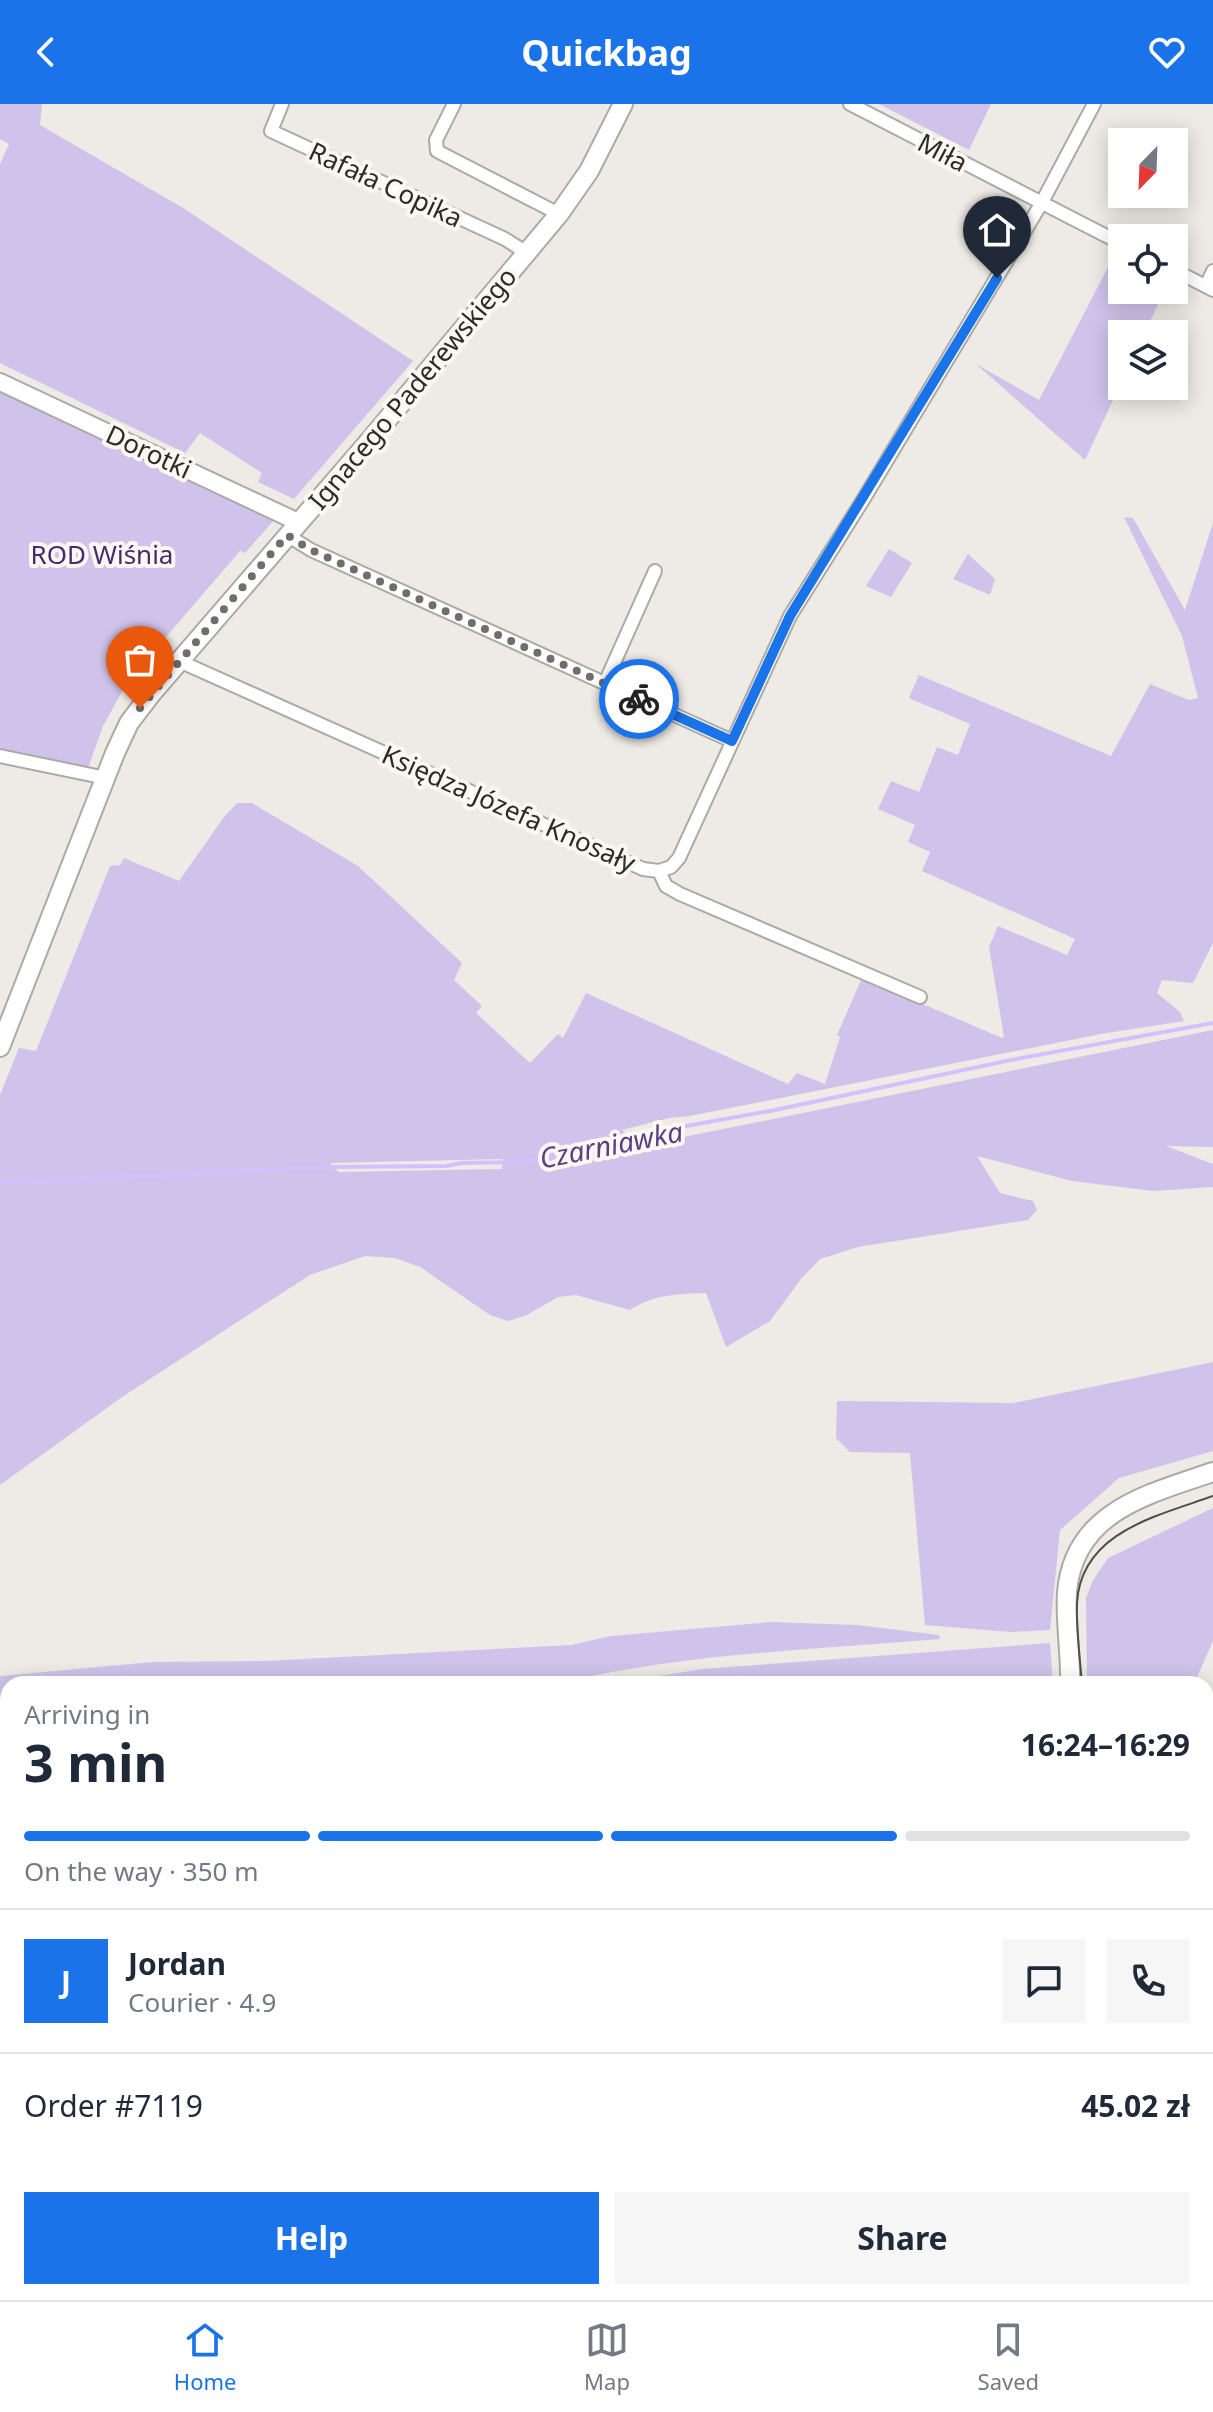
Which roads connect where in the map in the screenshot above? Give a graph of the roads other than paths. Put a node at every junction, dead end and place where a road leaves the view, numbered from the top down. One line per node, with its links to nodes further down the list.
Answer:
1 (282, 104): 9 (street, Rafała Copika)
2 (454, 104): 7 (street)
3 (623, 104): 7 (main road, Ignacego Paderewskiego)
4 (850, 104): 6 (street, Miła)
5 (1094, 104): 6 (street)
6 (1041, 204): 8 (street, Miła); 18 (street)
7 (559, 214): 9 (main road, Ignacego Paderewskiego)
8 (1108, 237)
9 (527, 253): 14 (main road, Ignacego Paderewskiego)
10 (1213, 271): 12 (street)
11 (1188, 277): 12 (street)
12 (1209, 288)
13 (0, 382): 14 (street, Dorotki)
14 (293, 528): 16 (main road, Ignacego Paderewskiego); 17 (street)
15 (655, 571): 17 (street)
16 (179, 661): 20 (main road, Ignacego Paderewskiego); 21 (street, Księdza Józefa Knosały)
17 (605, 683): 18 (street)
18 (732, 741): 21 (street)
19 (0, 756): 20 (street)
20 (106, 778): 23 (main road, Ignacego Paderewskiego)
21 (659, 871): 22 (street, Księdza Józefa Knosały)
22 (920, 997)
23 (0, 1047)
24 (1213, 1472): 25 (main road)
25 (1070, 1676)

